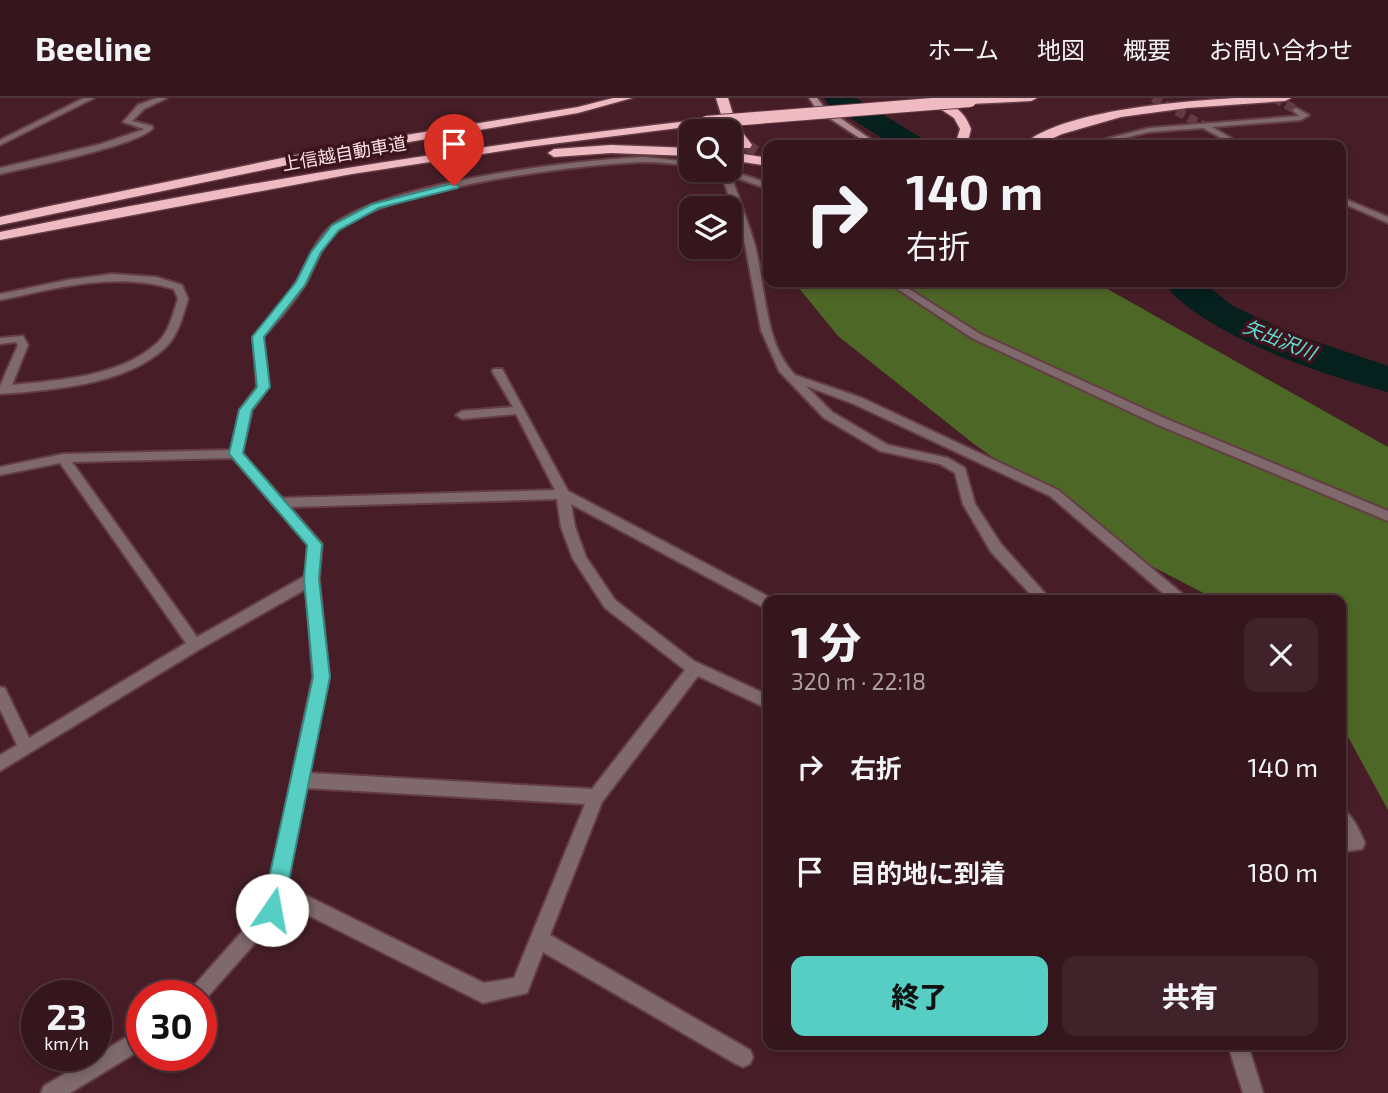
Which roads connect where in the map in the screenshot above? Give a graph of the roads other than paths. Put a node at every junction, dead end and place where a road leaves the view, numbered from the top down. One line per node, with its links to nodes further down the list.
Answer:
1 (90, 98): 18 (street)
2 (163, 98): 24 (street)
3 (626, 98): 29 (highway)
4 (722, 98): 19 (highway)
5 (813, 98): 13 (street)
6 (863, 98): 11 (highway, 上信越自動車道)
7 (930, 98): 14 (highway)
8 (1031, 98): 11 (highway, 上信越自動車道, bridge)
9 (1285, 98): 15 (highway)
10 (1296, 110): 12 (street)
11 (702, 117): 29 (highway, 上信越自動車道); 32 (highway, 上信越自動車道)
12 (1206, 128): 16 (street); 17 (street)
13 (868, 140)
14 (963, 140)
15 (1040, 140)
16 (1107, 140)
17 (1229, 140)
18 (0, 144)
19 (746, 145)
20 (679, 152): 32 (highway)
21 (742, 158): 22 (highway)
22 (763, 161)
23 (679, 163): 41 (street)
24 (0, 171)
25 (742, 177): 27 (street)
26 (727, 182): 37 (street)
27 (763, 184)
28 (1346, 202): 30 (street)
29 (26, 215): 31 (highway, 上信越自動車道)
30 (1388, 220)
31 (0, 221)
32 (0, 237)
33 (900, 287): 46 (street)
34 (0, 297): 38 (street)
35 (0, 341): 38 (street)
36 (498, 371): 39 (street)
37 (790, 377): 48 (street); 49 (street)
38 (2, 390)
39 (520, 410): 40 (street); 44 (street)
40 (462, 415)
41 (236, 454): 42 (street); 45 (street)
42 (63, 458): 43 (street); 51 (street)
43 (0, 471)
44 (563, 494): 45 (street); 50 (street); 52 (street)
45 (279, 503): 47 (street)
46 (1388, 516)
47 (312, 579): 51 (street); 57 (street)
48 (1039, 595)
49 (1174, 595)
50 (763, 600)
51 (195, 645): 55 (street)
52 (695, 668): 54 (street); 58 (street)
53 (0, 692): 55 (street)
54 (763, 700)
55 (26, 748): 56 (street)
56 (0, 764)
57 (299, 780): 58 (street); 61 (street)
58 (596, 797): 62 (street)
59 (1346, 826): 60 (street)
60 (1346, 844)
61 (276, 890): 62 (street); 63 (street)
62 (539, 939): 66 (street)
63 (212, 980)
64 (126, 1048): 67 (street)
65 (1240, 1050): 68 (street)
66 (743, 1057)
67 (51, 1093)
68 (1253, 1093)

